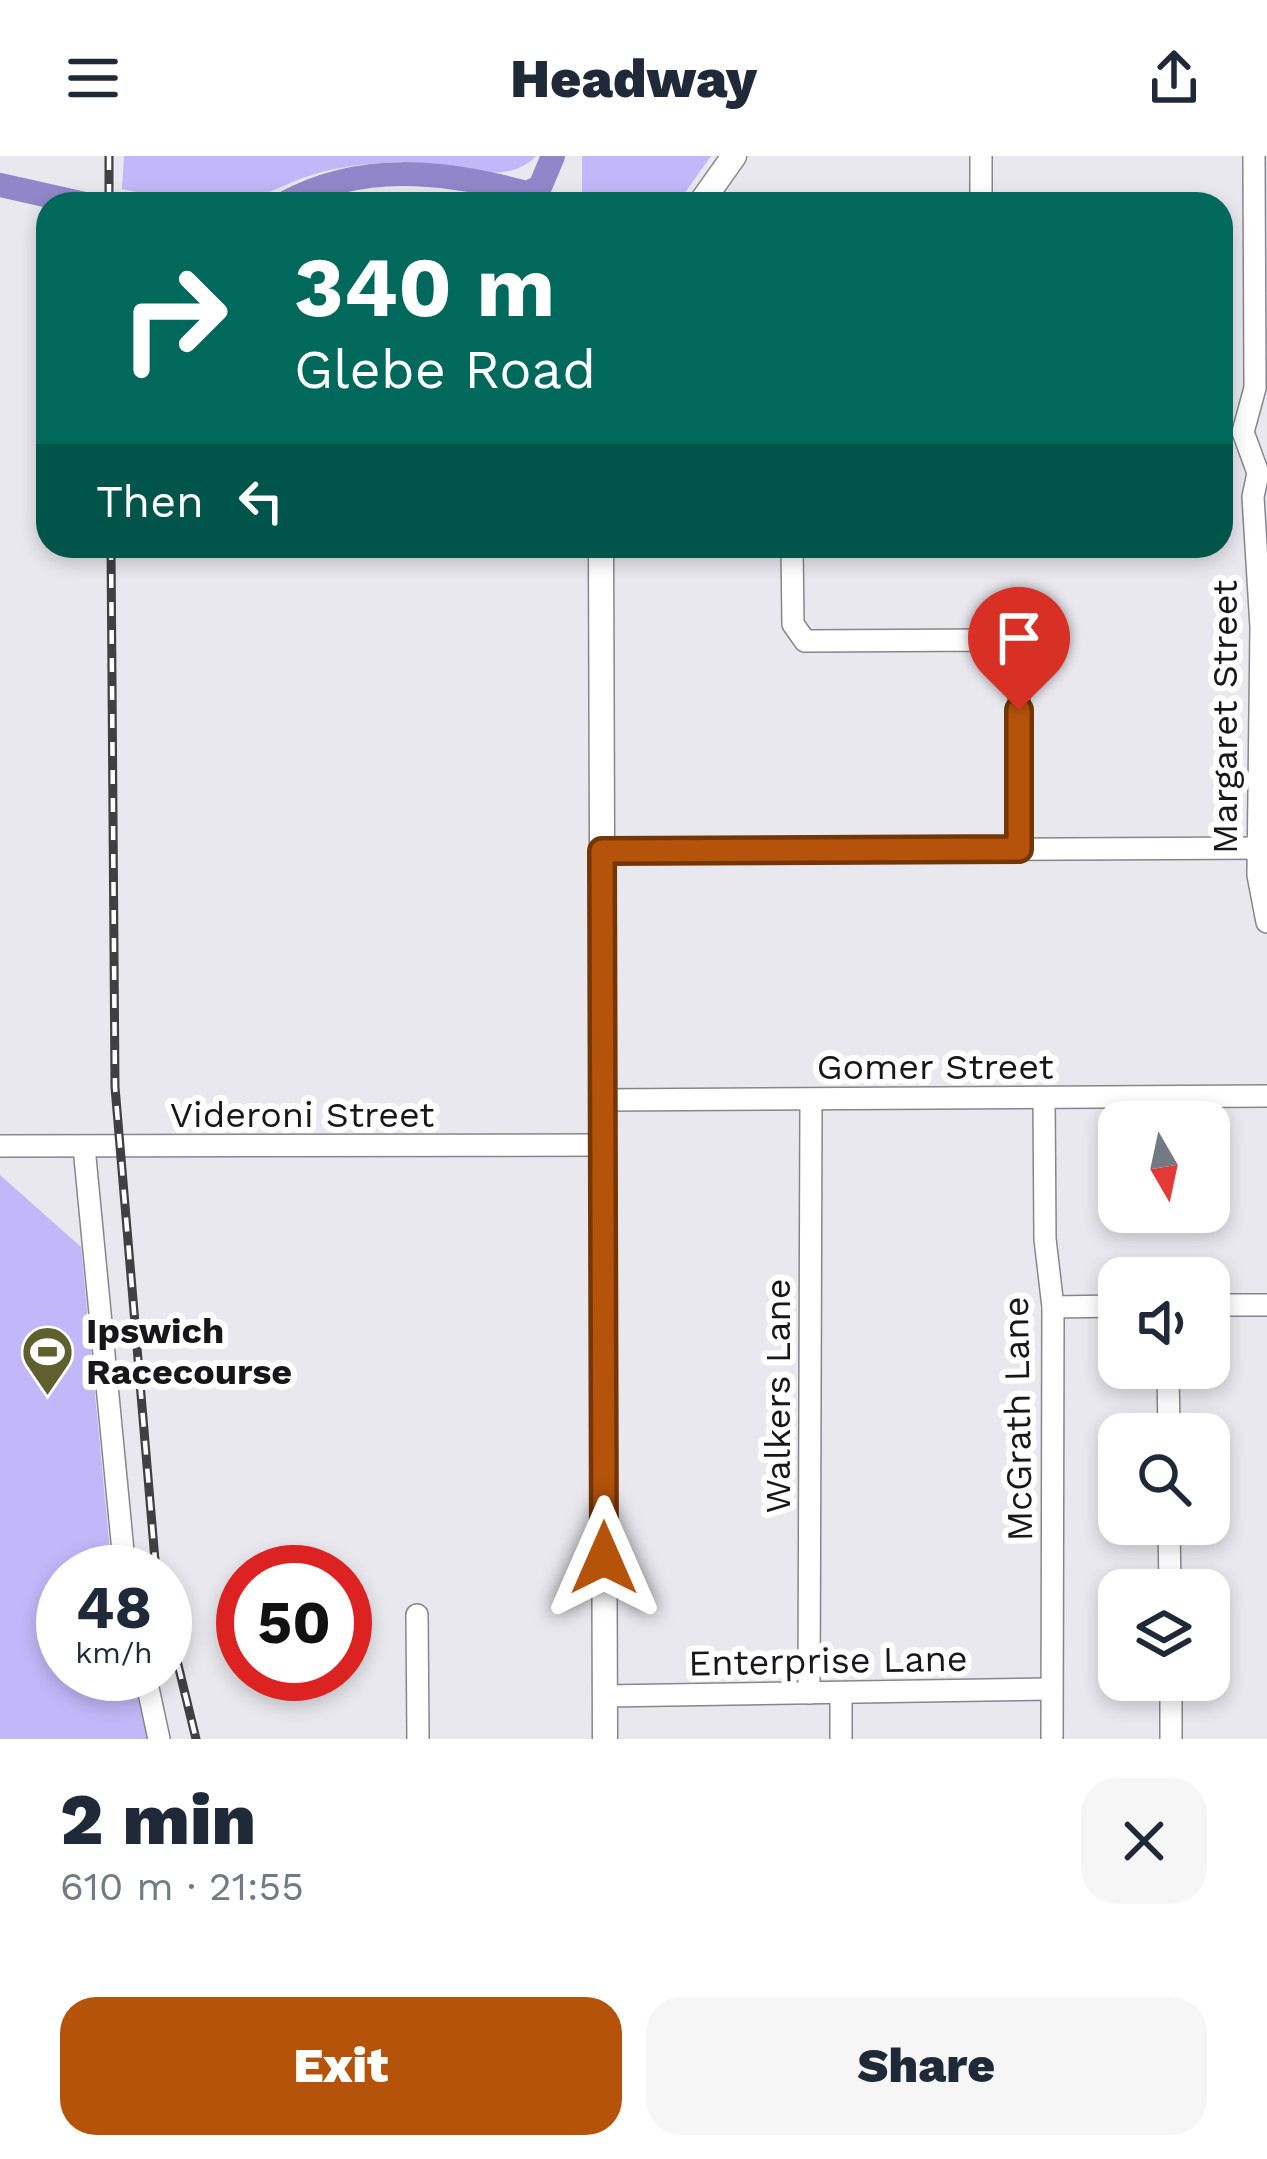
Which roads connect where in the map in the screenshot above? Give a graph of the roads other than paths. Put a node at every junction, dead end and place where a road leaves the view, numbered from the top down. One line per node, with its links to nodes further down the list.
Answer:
1 (734, 156): 4 (main road)
2 (981, 156): 5 (street)
3 (1254, 156): 6 (street, Margaret Street)
4 (708, 192)
5 (981, 192)
6 (1233, 430)
7 (1233, 434): 10 (street, Margaret Street)
8 (601, 558): 12 (main road)
9 (792, 558): 11 (street)
10 (1262, 848): 11 (street); 13 (street, Margaret Street)
11 (1019, 849): 12 (street)
12 (602, 851): 16 (main road)
13 (1267, 922)
14 (1267, 1096): 15 (street, Gomer Street)
15 (1044, 1098): 17 (street, Gomer Street); 24 (street, McGrath Lane)
16 (603, 1100): 17 (street, Gomer Street); 18 (main road)
17 (811, 1100): 28 (street, Walkers Lane)
18 (604, 1145): 20 (street, Videroni Street); 30 (main road)
19 (0, 1146): 20 (street, Videroni Street)
20 (84, 1147): 25 (street)
21 (1267, 1305): 23 (street)
22 (1098, 1306): 24 (street)
23 (1230, 1306)
24 (1053, 1307): 27 (street, McGrath Lane)
25 (122, 1545)
26 (417, 1615): 34 (street)
27 (1052, 1689): 29 (street, Enterprise Lane); 37 (street, McGrath Lane)
28 (809, 1693): 29 (street, Enterprise Lane); 30 (street, Enterprise Lane)
29 (841, 1693): 36 (street)
30 (605, 1696): 35 (main road)
31 (151, 1701): 33 (street)
32 (1171, 1701): 38 (street)
33 (159, 1739)
34 (418, 1739)
35 (605, 1739)
36 (842, 1739)
37 (1052, 1739)
38 (1171, 1739)

